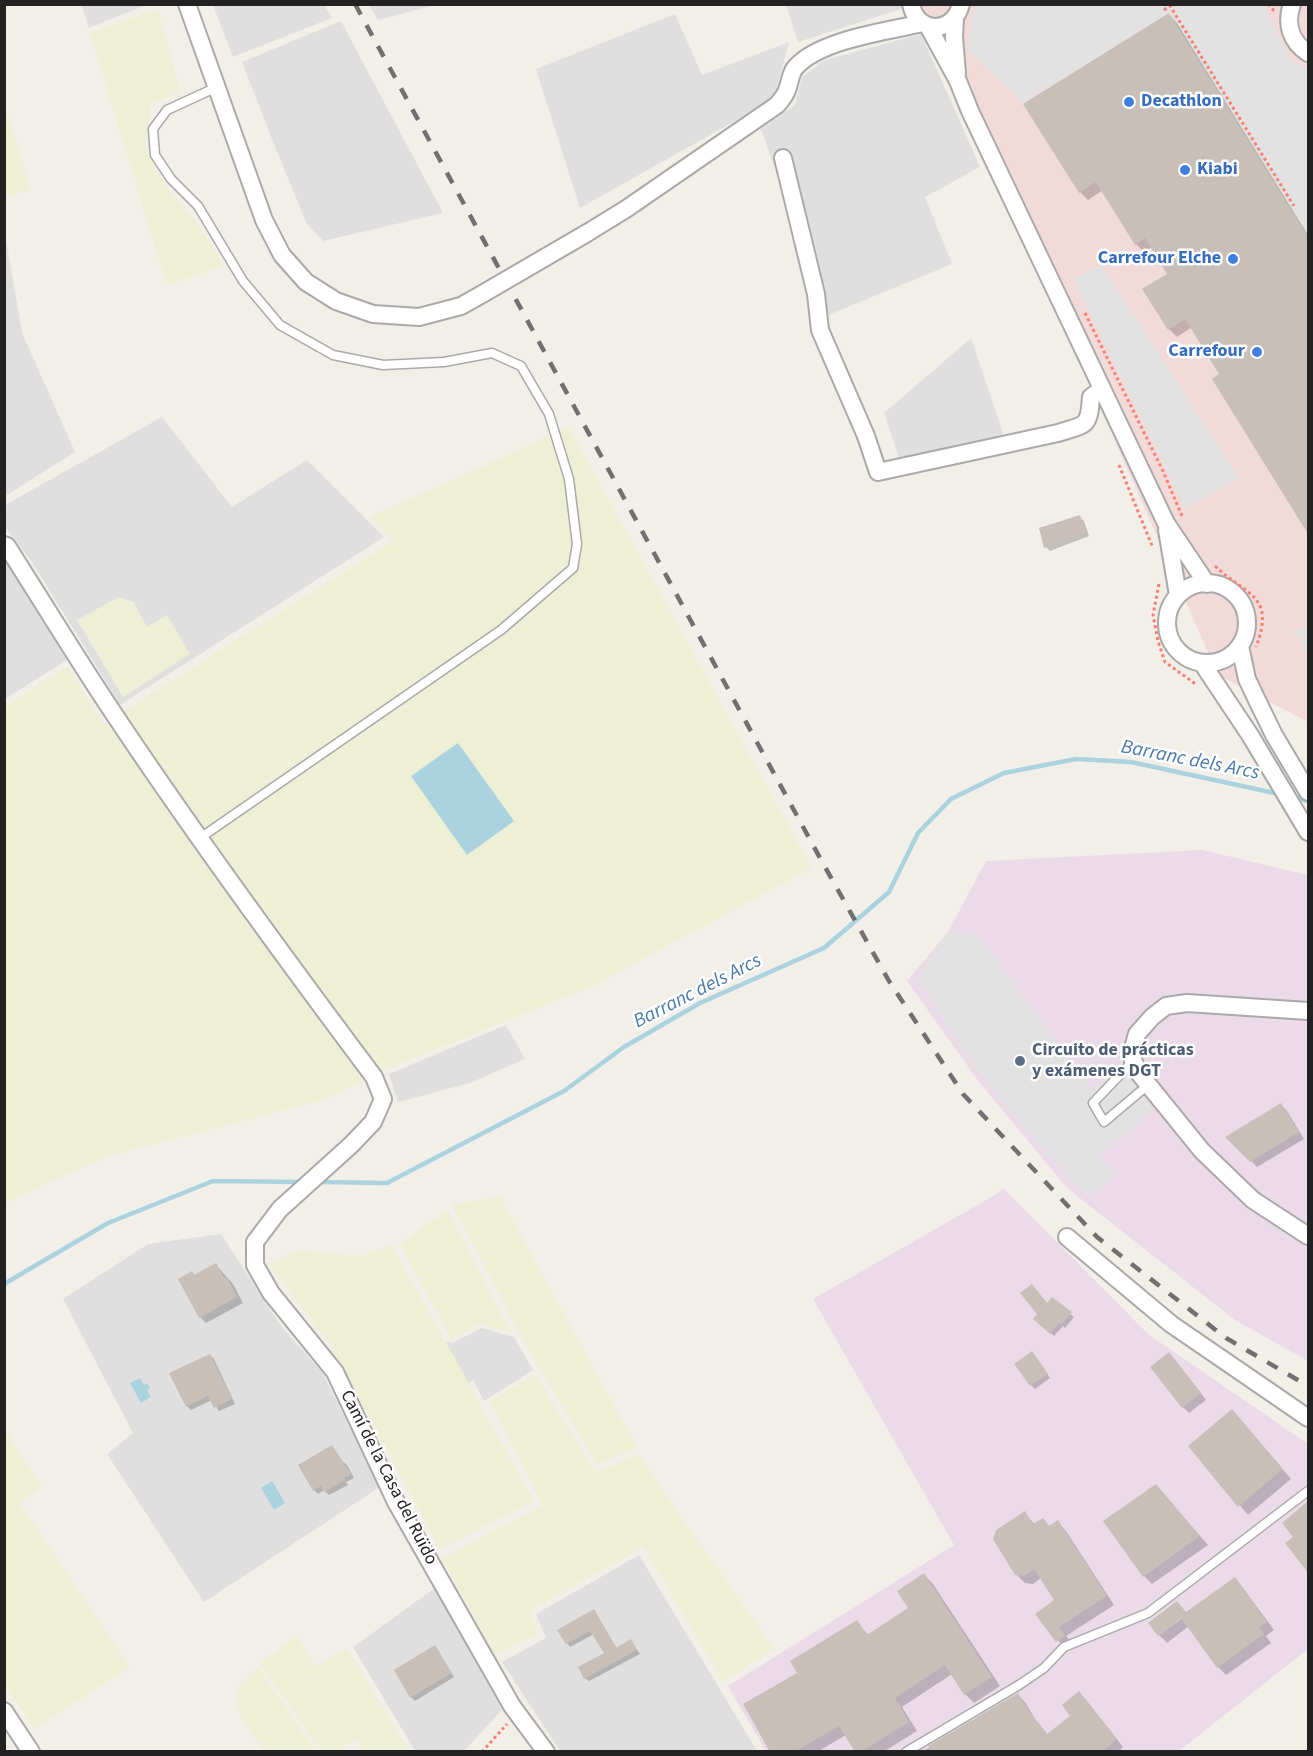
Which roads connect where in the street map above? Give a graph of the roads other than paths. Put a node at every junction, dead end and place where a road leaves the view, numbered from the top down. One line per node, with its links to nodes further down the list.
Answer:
1 (187, 4): 7 (street)
2 (1285, 9): 5 (street)
3 (958, 11): 4 (street); 6 (street)
4 (919, 16): 6 (street); 7 (street, bridge)
5 (1308, 53)
6 (958, 81): 9 (street)
7 (217, 87): 18 (lane)
8 (783, 158): 9 (street)
9 (1102, 389): 10 (street)
10 (1166, 523): 12 (street); 13 (street)
11 (4, 545): 18 (street, Camí de la Casa del Ruïdo)
12 (1207, 584): 13 (street); 14 (street)
13 (1178, 595): 15 (street)
14 (1240, 646): 15 (street); 16 (street)
15 (1202, 663): 17 (street)
16 (1308, 792)
17 (1308, 832)
18 (200, 838): 28 (street, Camí de la Casa del Ruïdo)
19 (1308, 1011): 20 (street)
20 (1134, 1060): 21 (street); 21 (lane)
21 (1148, 1085): 22 (street)
22 (1308, 1236)
23 (1067, 1237): 24 (street)
24 (1308, 1418)
25 (1308, 1491): 29 (lane)
26 (4, 1711): 27 (street)
27 (31, 1752)
28 (546, 1752)
29 (906, 1752)

